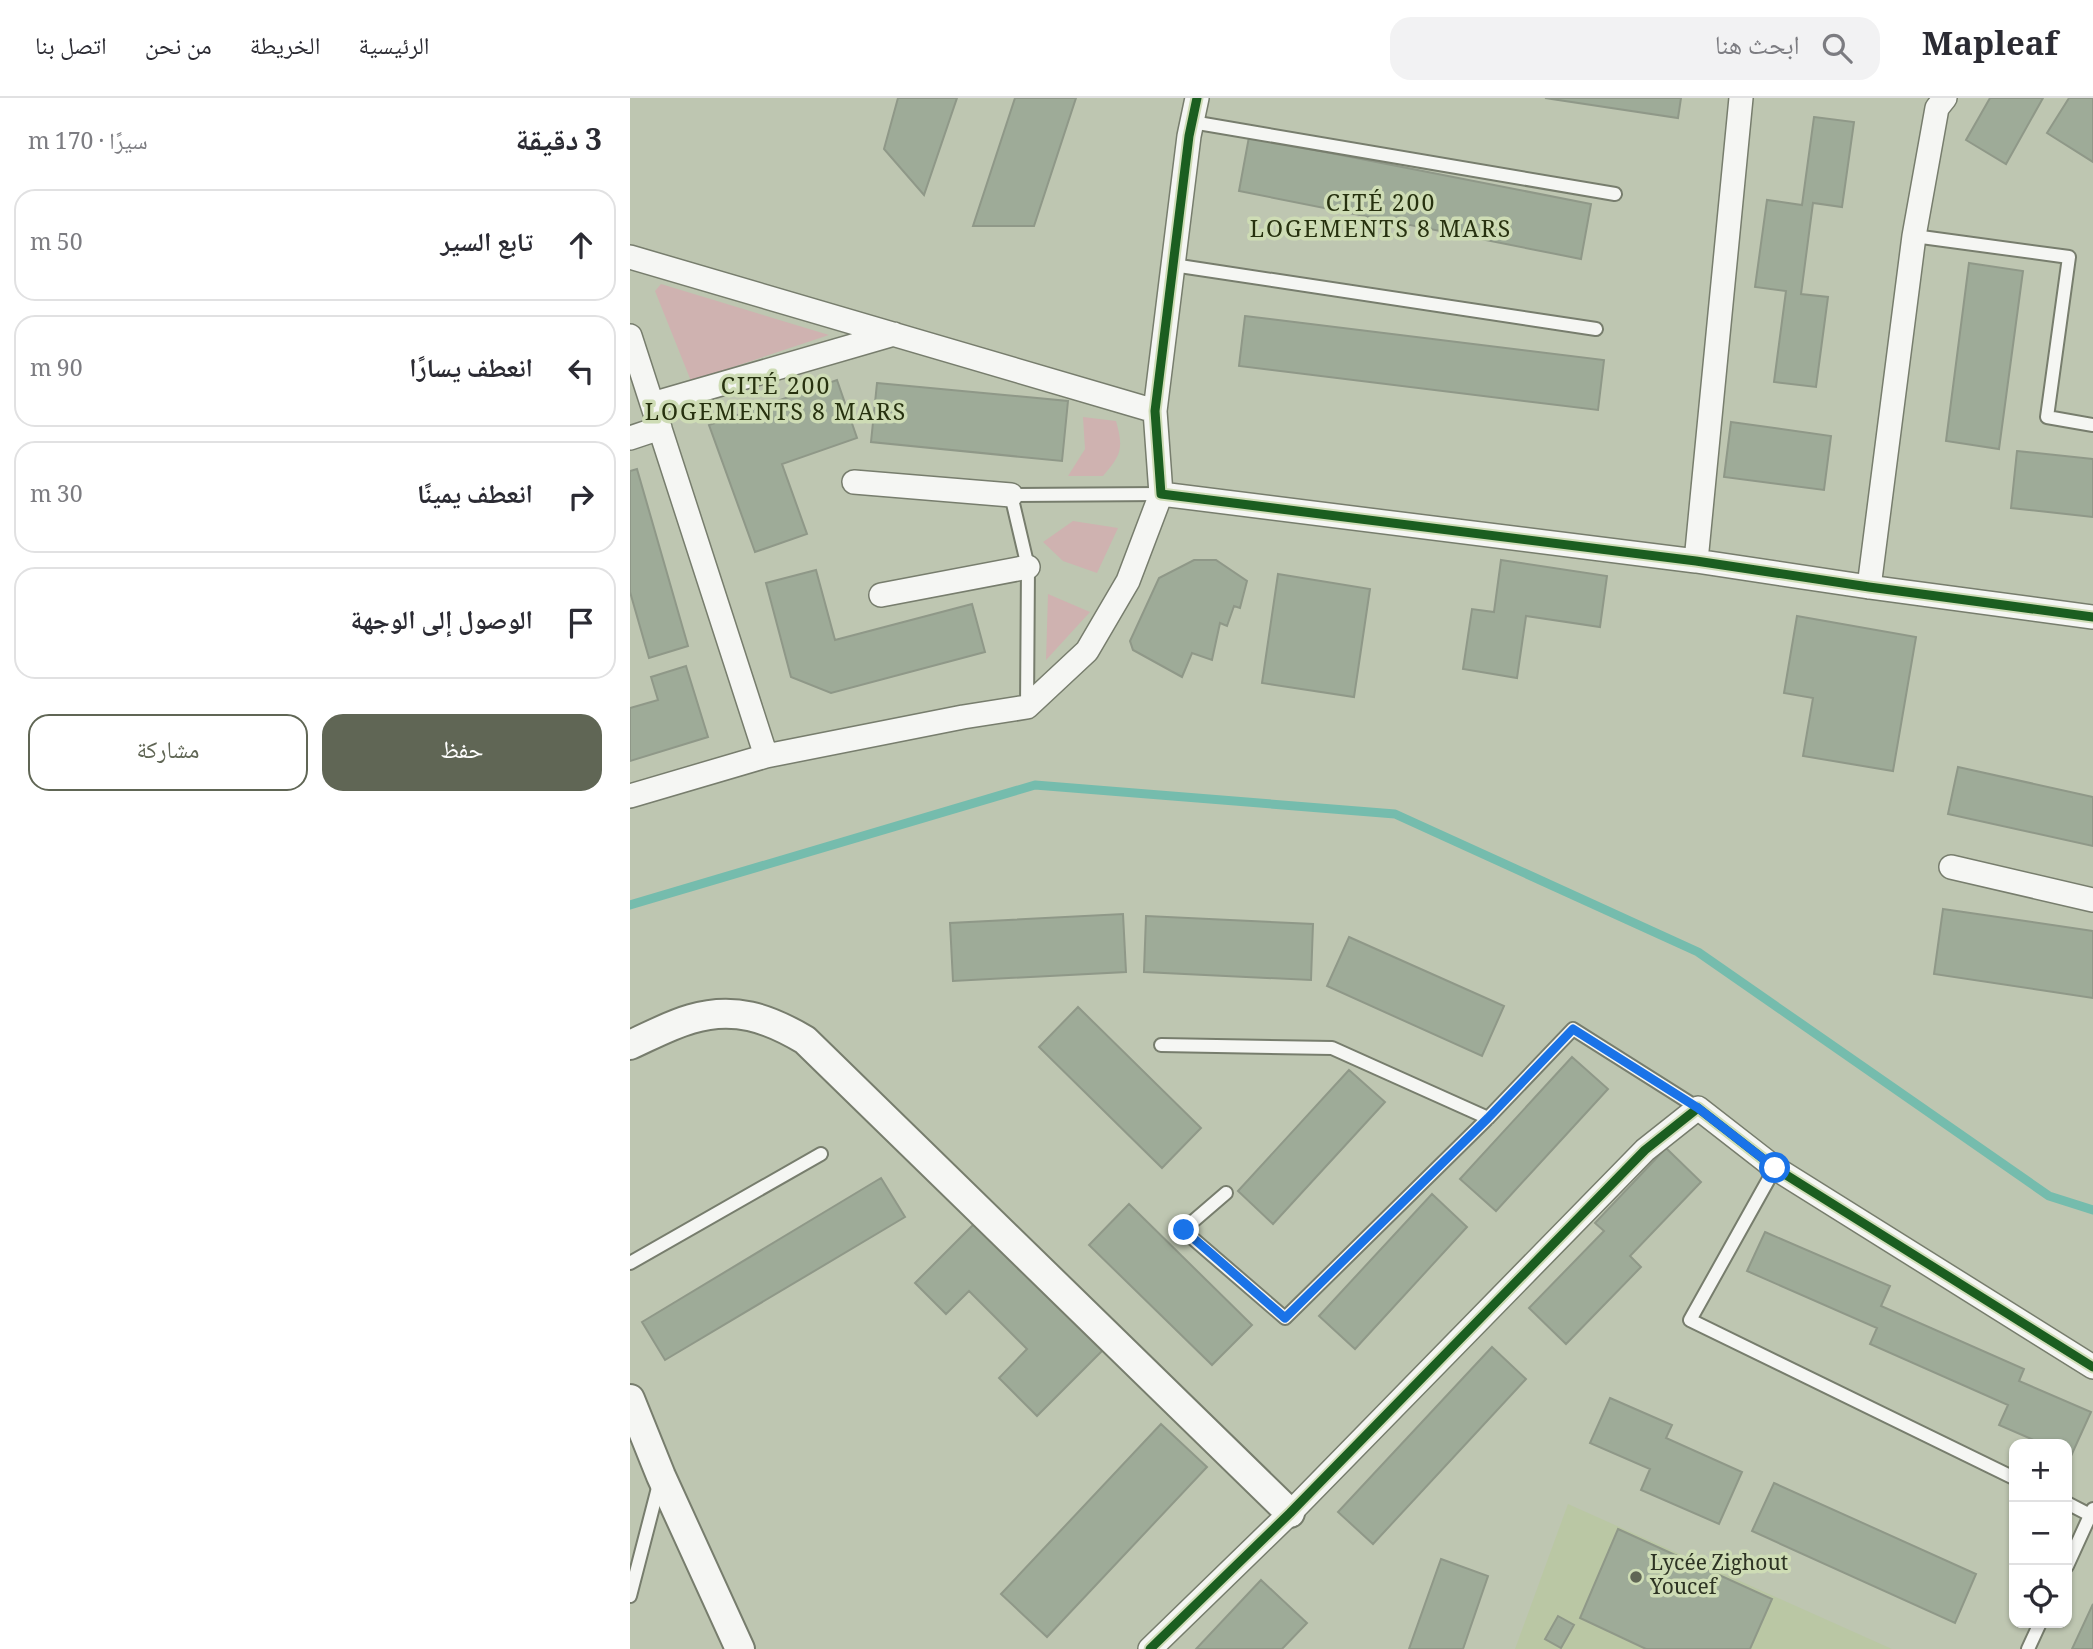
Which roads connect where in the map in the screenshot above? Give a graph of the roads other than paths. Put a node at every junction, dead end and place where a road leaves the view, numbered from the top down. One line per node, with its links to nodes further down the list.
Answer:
1 (1197, 98): 4 (street)
2 (1741, 98): 20 (street)
3 (1945, 98): 6 (street)
4 (1192, 122): 5 (lane); 8 (street)
5 (1615, 194)
6 (1914, 236): 14 (lane); 22 (street)
7 (630, 257): 10 (street)
8 (1173, 265): 9 (lane); 13 (street)
9 (1596, 329)
10 (894, 334): 12 (street); 13 (street)
11 (630, 336): 12 (street)
12 (652, 404): 15 (street)
13 (1155, 411): 18 (street)
14 (2093, 425)
15 (660, 428): 16 (street); 26 (street)
16 (630, 438)
17 (854, 482): 19 (street)
18 (1161, 494): 19 (lane); 20 (street); 25 (street)
19 (1012, 495): 21 (lane)
20 (1696, 561): 22 (street)
21 (1028, 567): 23 (street); 25 (lane)
22 (1869, 587): 24 (street)
23 (881, 595)
24 (2093, 617)
25 (1027, 707): 26 (street)
26 (766, 756): 27 (street)
27 (630, 796)
28 (1951, 867): 29 (street)
29 (2093, 900)
30 (630, 1045): 44 (street)
31 (1161, 1045): 33 (lane)
32 (1698, 1108): 33 (lane); 35 (street); 44 (street)
33 (1488, 1118): 36 (lane)
34 (821, 1154): 37 (lane)
35 (1775, 1168): 38 (street); 41 (lane)
36 (1226, 1193)
37 (630, 1264)
38 (2093, 1367)
39 (630, 1399): 40 (street)
40 (661, 1476): 46 (lane); 48 (street)
41 (2009, 1476)
42 (2072, 1505): 43 (lane)
43 (2092, 1512): 45 (lane)
44 (1290, 1513): 49 (street)
45 (2067, 1565)
46 (630, 1596)
47 (2038, 1628): 50 (lane)
48 (740, 1649)
49 (1150, 1649)
50 (2028, 1649)

